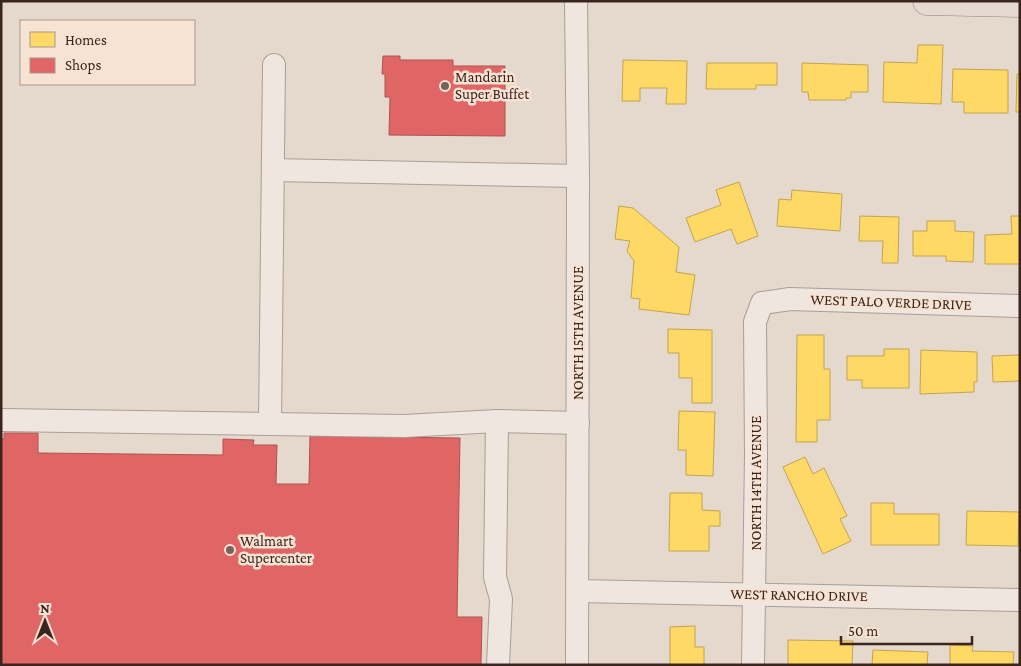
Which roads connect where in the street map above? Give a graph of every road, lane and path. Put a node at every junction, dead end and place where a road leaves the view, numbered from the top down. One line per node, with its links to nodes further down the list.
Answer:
1 (576, 1): 6 (street, NORTH 15TH AVENUE)
2 (927, 1): 3 (main road)
3 (1020, 3)
4 (274, 65): 5 (street)
5 (273, 170): 6 (street); 12 (street)
6 (578, 176): 11 (street, NORTH 15TH AVENUE)
7 (762, 303): 8 (street, WEST PALO VERDE DRIVE); 14 (street, NORTH 14TH AVENUE)
8 (1020, 306)
9 (1, 420): 12 (street)
10 (497, 421): 11 (street); 12 (street); 16 (street)
11 (578, 423): 13 (street, NORTH 15TH AVENUE)
12 (270, 424)
13 (578, 591): 14 (street, WEST RANCHO DRIVE); 17 (street, NORTH 15TH AVENUE)
14 (755, 594): 15 (street, WEST RANCHO DRIVE); 18 (street, NORTH 14TH AVENUE)
15 (1020, 600)
16 (498, 665)
17 (577, 665)
18 (753, 665)

